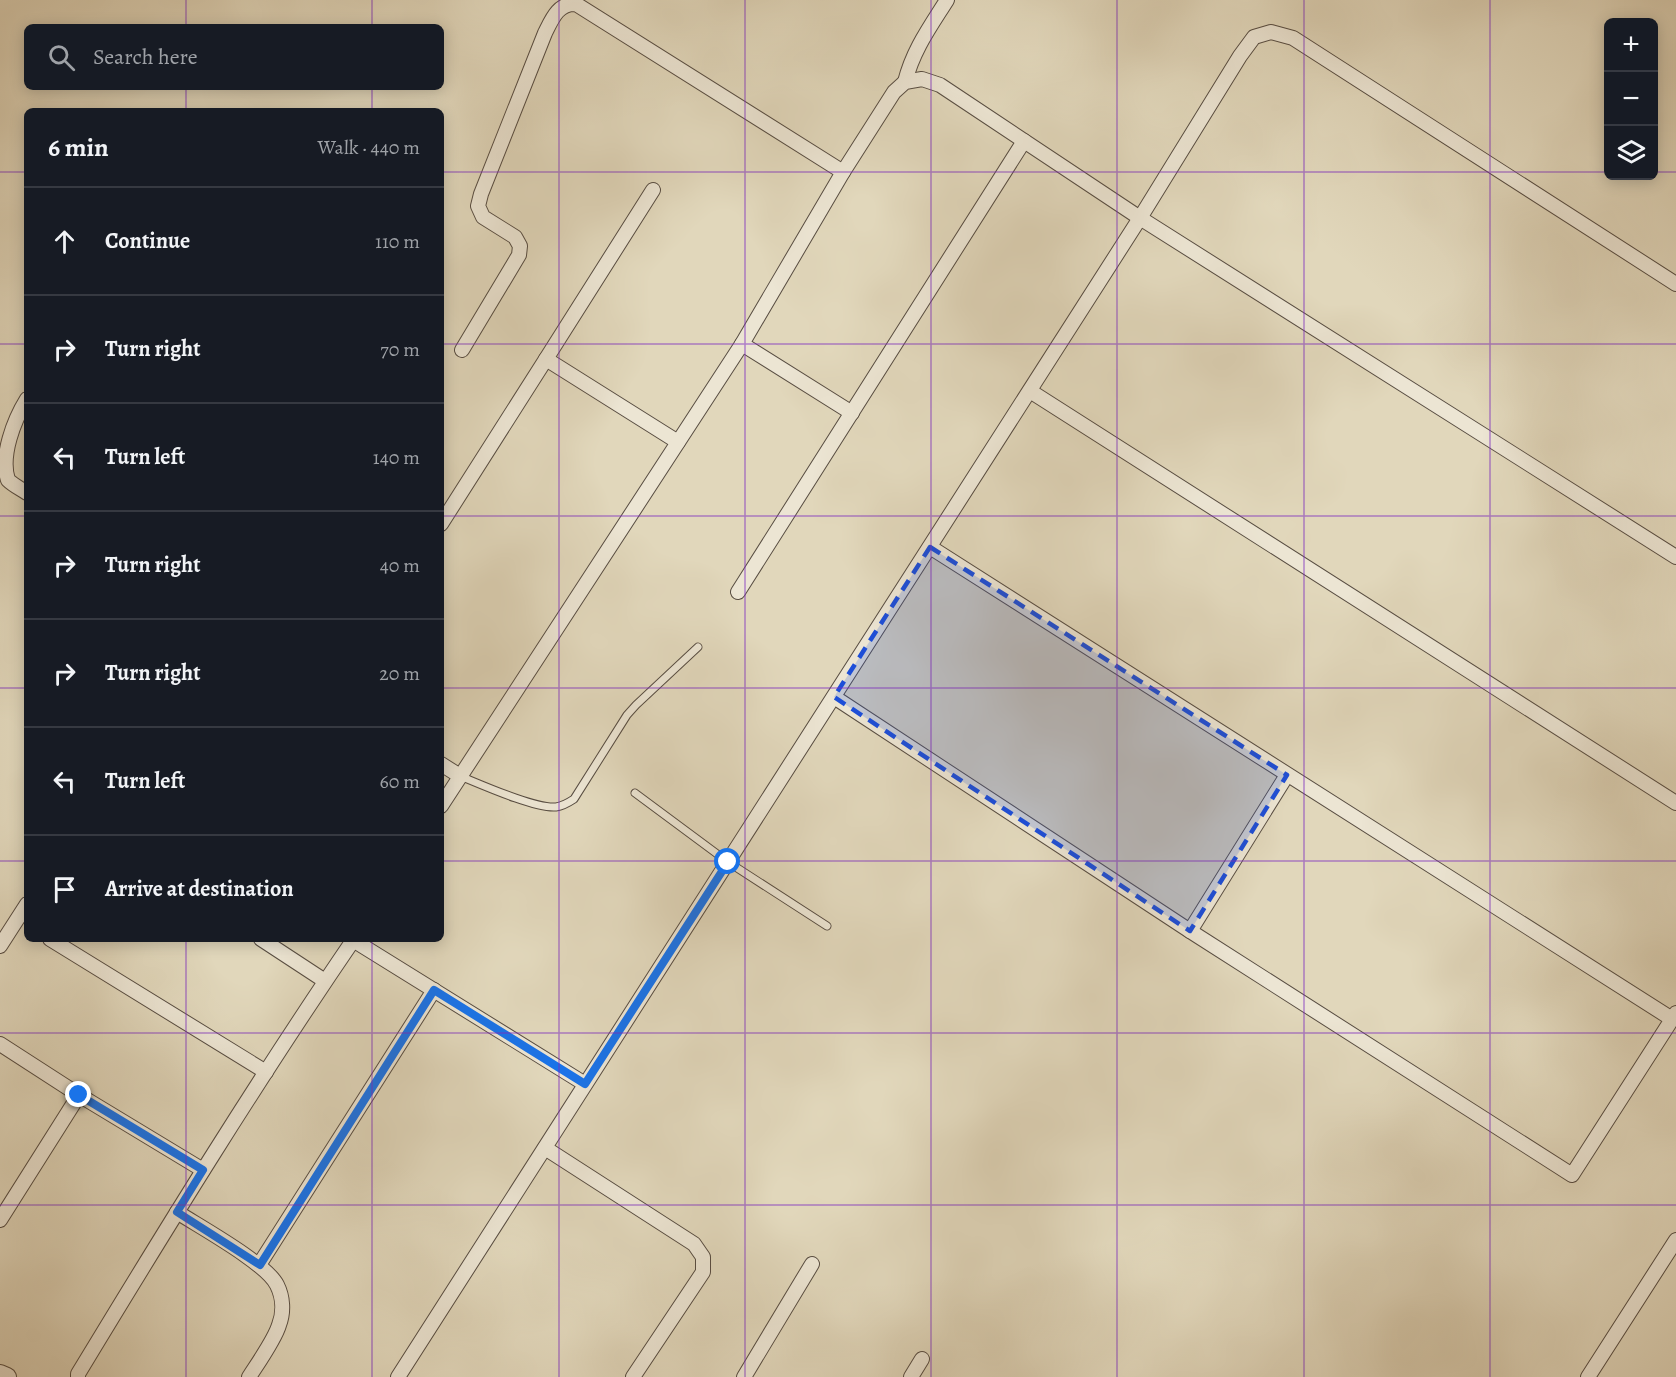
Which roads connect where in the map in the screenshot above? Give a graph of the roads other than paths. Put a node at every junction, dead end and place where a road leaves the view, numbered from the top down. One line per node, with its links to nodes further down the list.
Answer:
1 (947, 0): 2 (street)
2 (905, 82): 3 (street); 4 (street)
3 (1024, 141): 6 (street); 13 (street)
4 (843, 172): 8 (street); 9 (street)
5 (653, 190): 10 (street)
6 (1140, 218): 7 (street); 11 (street); 18 (street)
7 (1676, 284)
8 (742, 344): 13 (street); 14 (street)
9 (462, 350)
10 (546, 359): 14 (street); 16 (street)
11 (1030, 391): 17 (street); 27 (street)
12 (24, 404): 15 (street)
13 (852, 413): 19 (street)
14 (678, 442): 24 (street)
15 (24, 491)
16 (444, 519)
17 (930, 547): 21 (street); 23 (street)
18 (1676, 557)
19 (738, 592)
20 (698, 647): 24 (lane)
21 (834, 697): 28 (street); 31 (street)
22 (444, 766): 24 (street)
23 (1287, 775): 31 (street); 39 (street)
24 (460, 776): 26 (street)
25 (635, 794): 28 (lane)
26 (444, 801)
27 (1676, 802)
28 (728, 862): 30 (lane); 42 (street)
29 (22, 922): 36 (street)
30 (827, 926)
31 (1190, 931): 39 (street)
32 (55, 942): 41 (street)
33 (266, 942): 37 (street)
34 (353, 942): 37 (street)
35 (357, 942): 38 (street)
36 (0, 946)
37 (325, 981): 41 (street)
38 (434, 990): 42 (street); 50 (street)
39 (1674, 1016)
40 (0, 1044): 43 (street)
41 (266, 1072): 45 (street)
42 (585, 1084): 44 (street)
43 (79, 1095): 45 (street); 47 (street)
44 (545, 1148): 56 (street); 57 (street)
45 (203, 1170): 46 (street)
46 (177, 1212): 50 (street); 54 (street)
47 (0, 1220)
48 (1676, 1240): 60 (street)
49 (812, 1264): 58 (street)
50 (260, 1265): 55 (street)
51 (922, 1359): 59 (street)
52 (0, 1374): 53 (street)
53 (8, 1377)
54 (78, 1377)
55 (249, 1377)
56 (398, 1377)
57 (633, 1377)
58 (744, 1377)
59 (911, 1377)
60 (1588, 1377)

